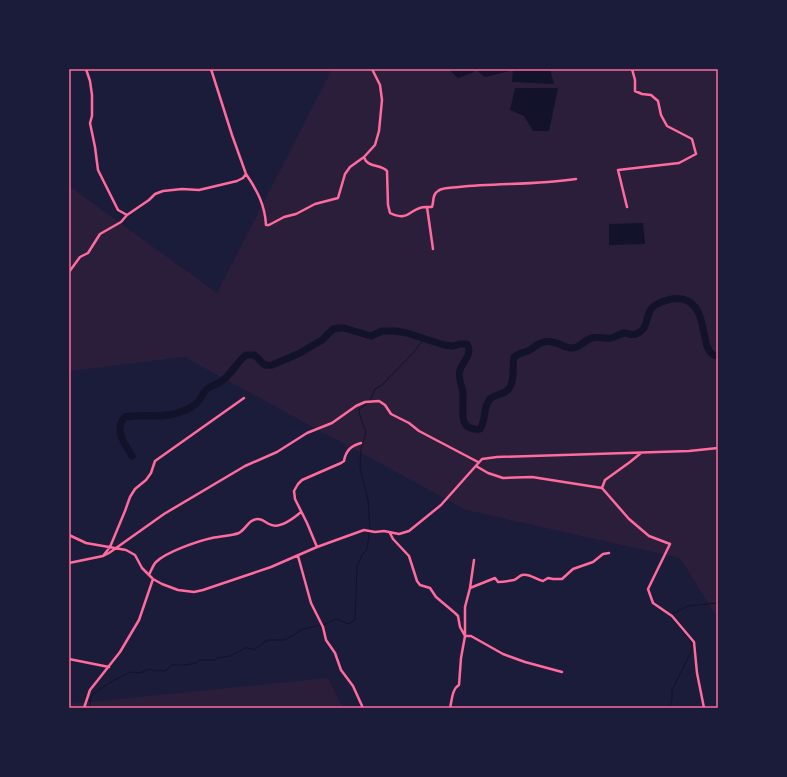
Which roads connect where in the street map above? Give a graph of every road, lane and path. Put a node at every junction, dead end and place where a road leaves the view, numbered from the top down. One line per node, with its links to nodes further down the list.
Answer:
1 (86, 69): 10 (street)
2 (211, 69): 6 (street)
3 (372, 69): 5 (street)
4 (632, 69): 9 (street)
5 (364, 157): 6 (street); 8 (street)
6 (246, 174): 10 (street)
7 (576, 179): 8 (street)
8 (427, 207): 11 (street)
9 (626, 207)
10 (127, 215): 12 (street)
11 (433, 249)
12 (69, 272)
13 (244, 398): 22 (street)
14 (361, 442): 19 (street)
15 (718, 448): 16 (street)
16 (640, 453): 17 (street); 18 (street)
17 (477, 464): 18 (street); 20 (street); 24 (street)
18 (602, 488): 40 (street)
19 (301, 512): 23 (street); 30 (street)
20 (390, 532): 23 (street); 33 (street)
21 (69, 535): 22 (street)
22 (110, 547): 24 (street); 26 (street)
23 (317, 547): 27 (street)
24 (115, 548): 26 (street); 30 (street)
25 (609, 553): 32 (street)
26 (103, 556): 29 (street)
27 (298, 556): 31 (street); 38 (street)
28 (474, 560): 32 (street)
29 (69, 563)
30 (149, 575): 31 (street)
31 (153, 580): 35 (street)
32 (470, 588): 33 (street)
33 (465, 636): 36 (street); 39 (street)
34 (69, 659): 35 (street)
35 (109, 667): 37 (street)
36 (562, 672)
37 (84, 708)
38 (363, 708)
39 (450, 708)
40 (704, 708)

